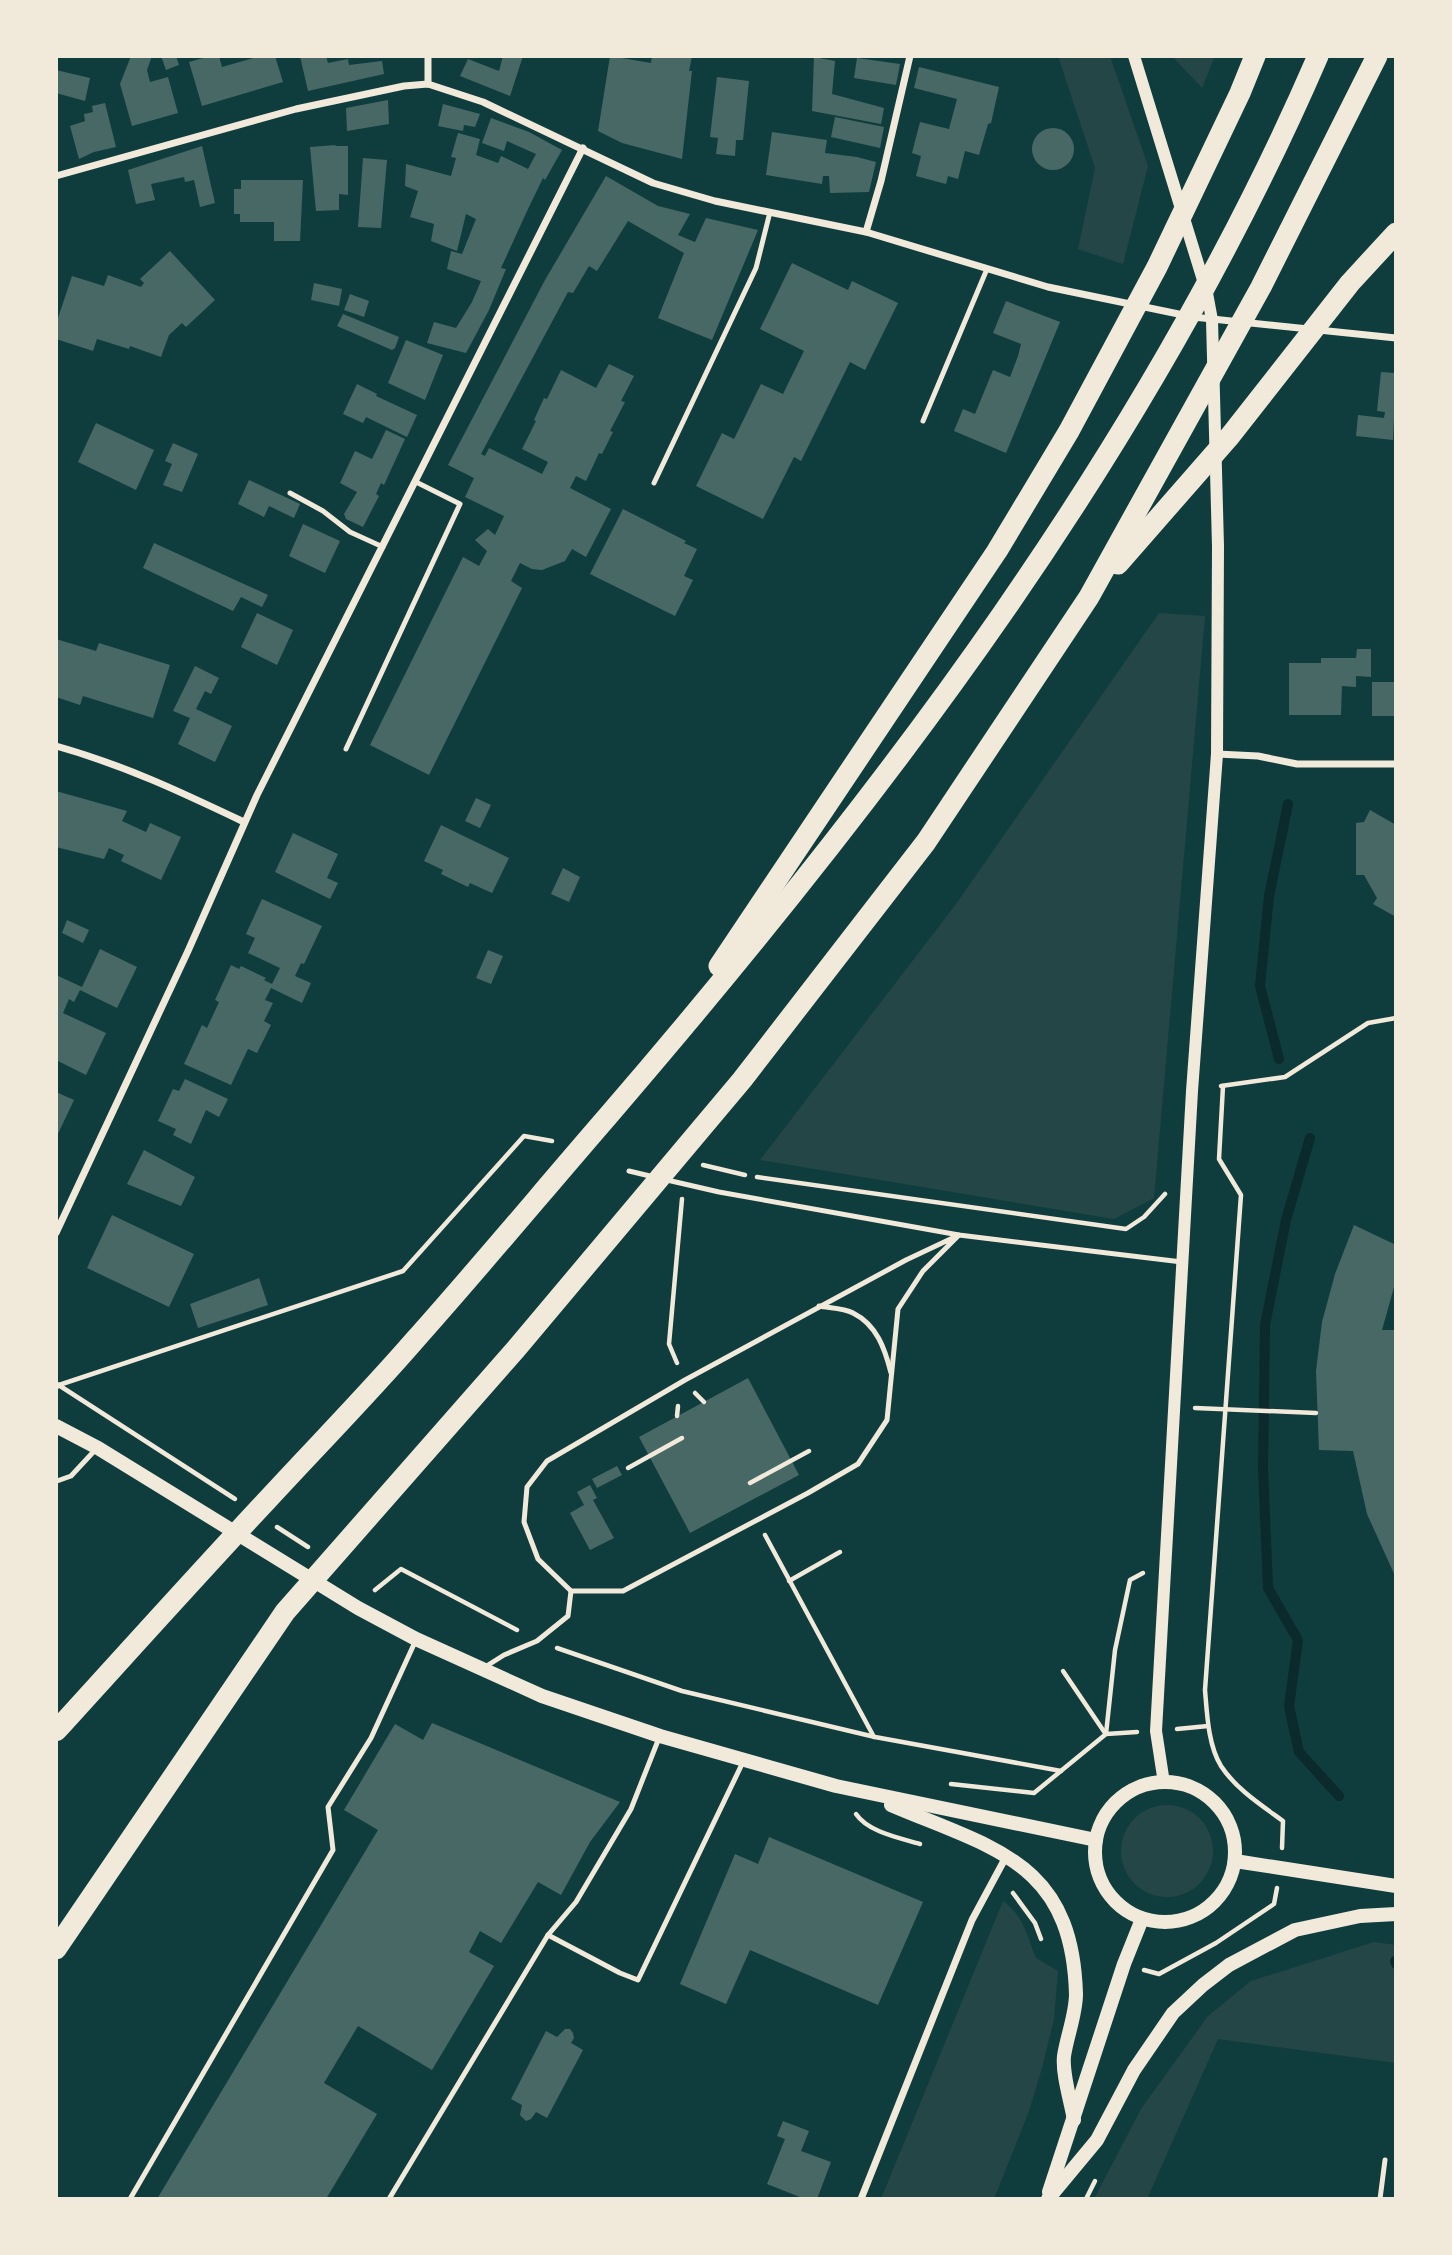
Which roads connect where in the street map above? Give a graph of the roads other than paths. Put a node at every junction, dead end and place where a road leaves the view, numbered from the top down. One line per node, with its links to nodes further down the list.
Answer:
1 (428, 56): 7 (street)
2 (910, 56): 11 (street)
3 (1134, 56): 14 (street)
4 (1255, 56): 27 (highway)
5 (1318, 56): 27 (highway)
6 (1377, 56): 21 (highway)
7 (428, 85): 8 (street); 9 (street)
8 (583, 148): 10 (street); 17 (street)
9 (56, 176)
10 (770, 212): 11 (street); 18 (lane)
11 (866, 232): 13 (street)
12 (1396, 233): 21 (highway)
13 (987, 269): 14 (street); 16 (lane)
14 (1212, 320): 15 (street); 24 (street)
15 (1396, 338)
16 (923, 421)
17 (416, 482): 20 (street); 23 (lane)
18 (654, 483)
19 (290, 493): 20 (lane)
20 (383, 547): 26 (street)
21 (1089, 597): 52 (highway)
22 (56, 746): 26 (street)
23 (346, 749)
24 (1217, 754): 25 (street); 31 (street)
25 (1396, 764)
26 (244, 822): 29 (street)
27 (653, 1063): 40 (highway)
28 (629, 1171): 30 (lane)
29 (56, 1233)
30 (959, 1235): 31 (lane); 32 (lane); 33 (lane)
31 (1182, 1262): 43 (street)
32 (819, 1306): 33 (lane); 37 (lane)
33 (892, 1377): 37 (lane)
34 (56, 1426): 35 (main road)
35 (98, 1448): 36 (lane); 38 (main road)
36 (57, 1481)
37 (571, 1591): 39 (lane)
38 (416, 1639): 39 (main road); 55 (lane)
39 (483, 1669): 41 (main road)
40 (56, 1731)
41 (660, 1736): 42 (main road); 51 (lane)
42 (744, 1760): 44 (main road); 51 (lane)
43 (1164, 1783): 45 (main road); 47 (main road)
44 (864, 1793): 45 (main road); 46 (main road)
45 (1096, 1840): 50 (main road)
46 (1007, 1855): 53 (main road); 57 (street)
47 (1234, 1861): 48 (main road); 50 (main road)
48 (1396, 1886)
49 (1396, 1914): 58 (main road)
50 (1142, 1919): 53 (main road)
51 (548, 1935): 56 (lane)
52 (56, 1948)
53 (1074, 2120): 58 (main road)
54 (1385, 2161): 59 (lane)
55 (130, 2199)
56 (389, 2199)
57 (861, 2199)
58 (1047, 2199)
59 (1380, 2199)

